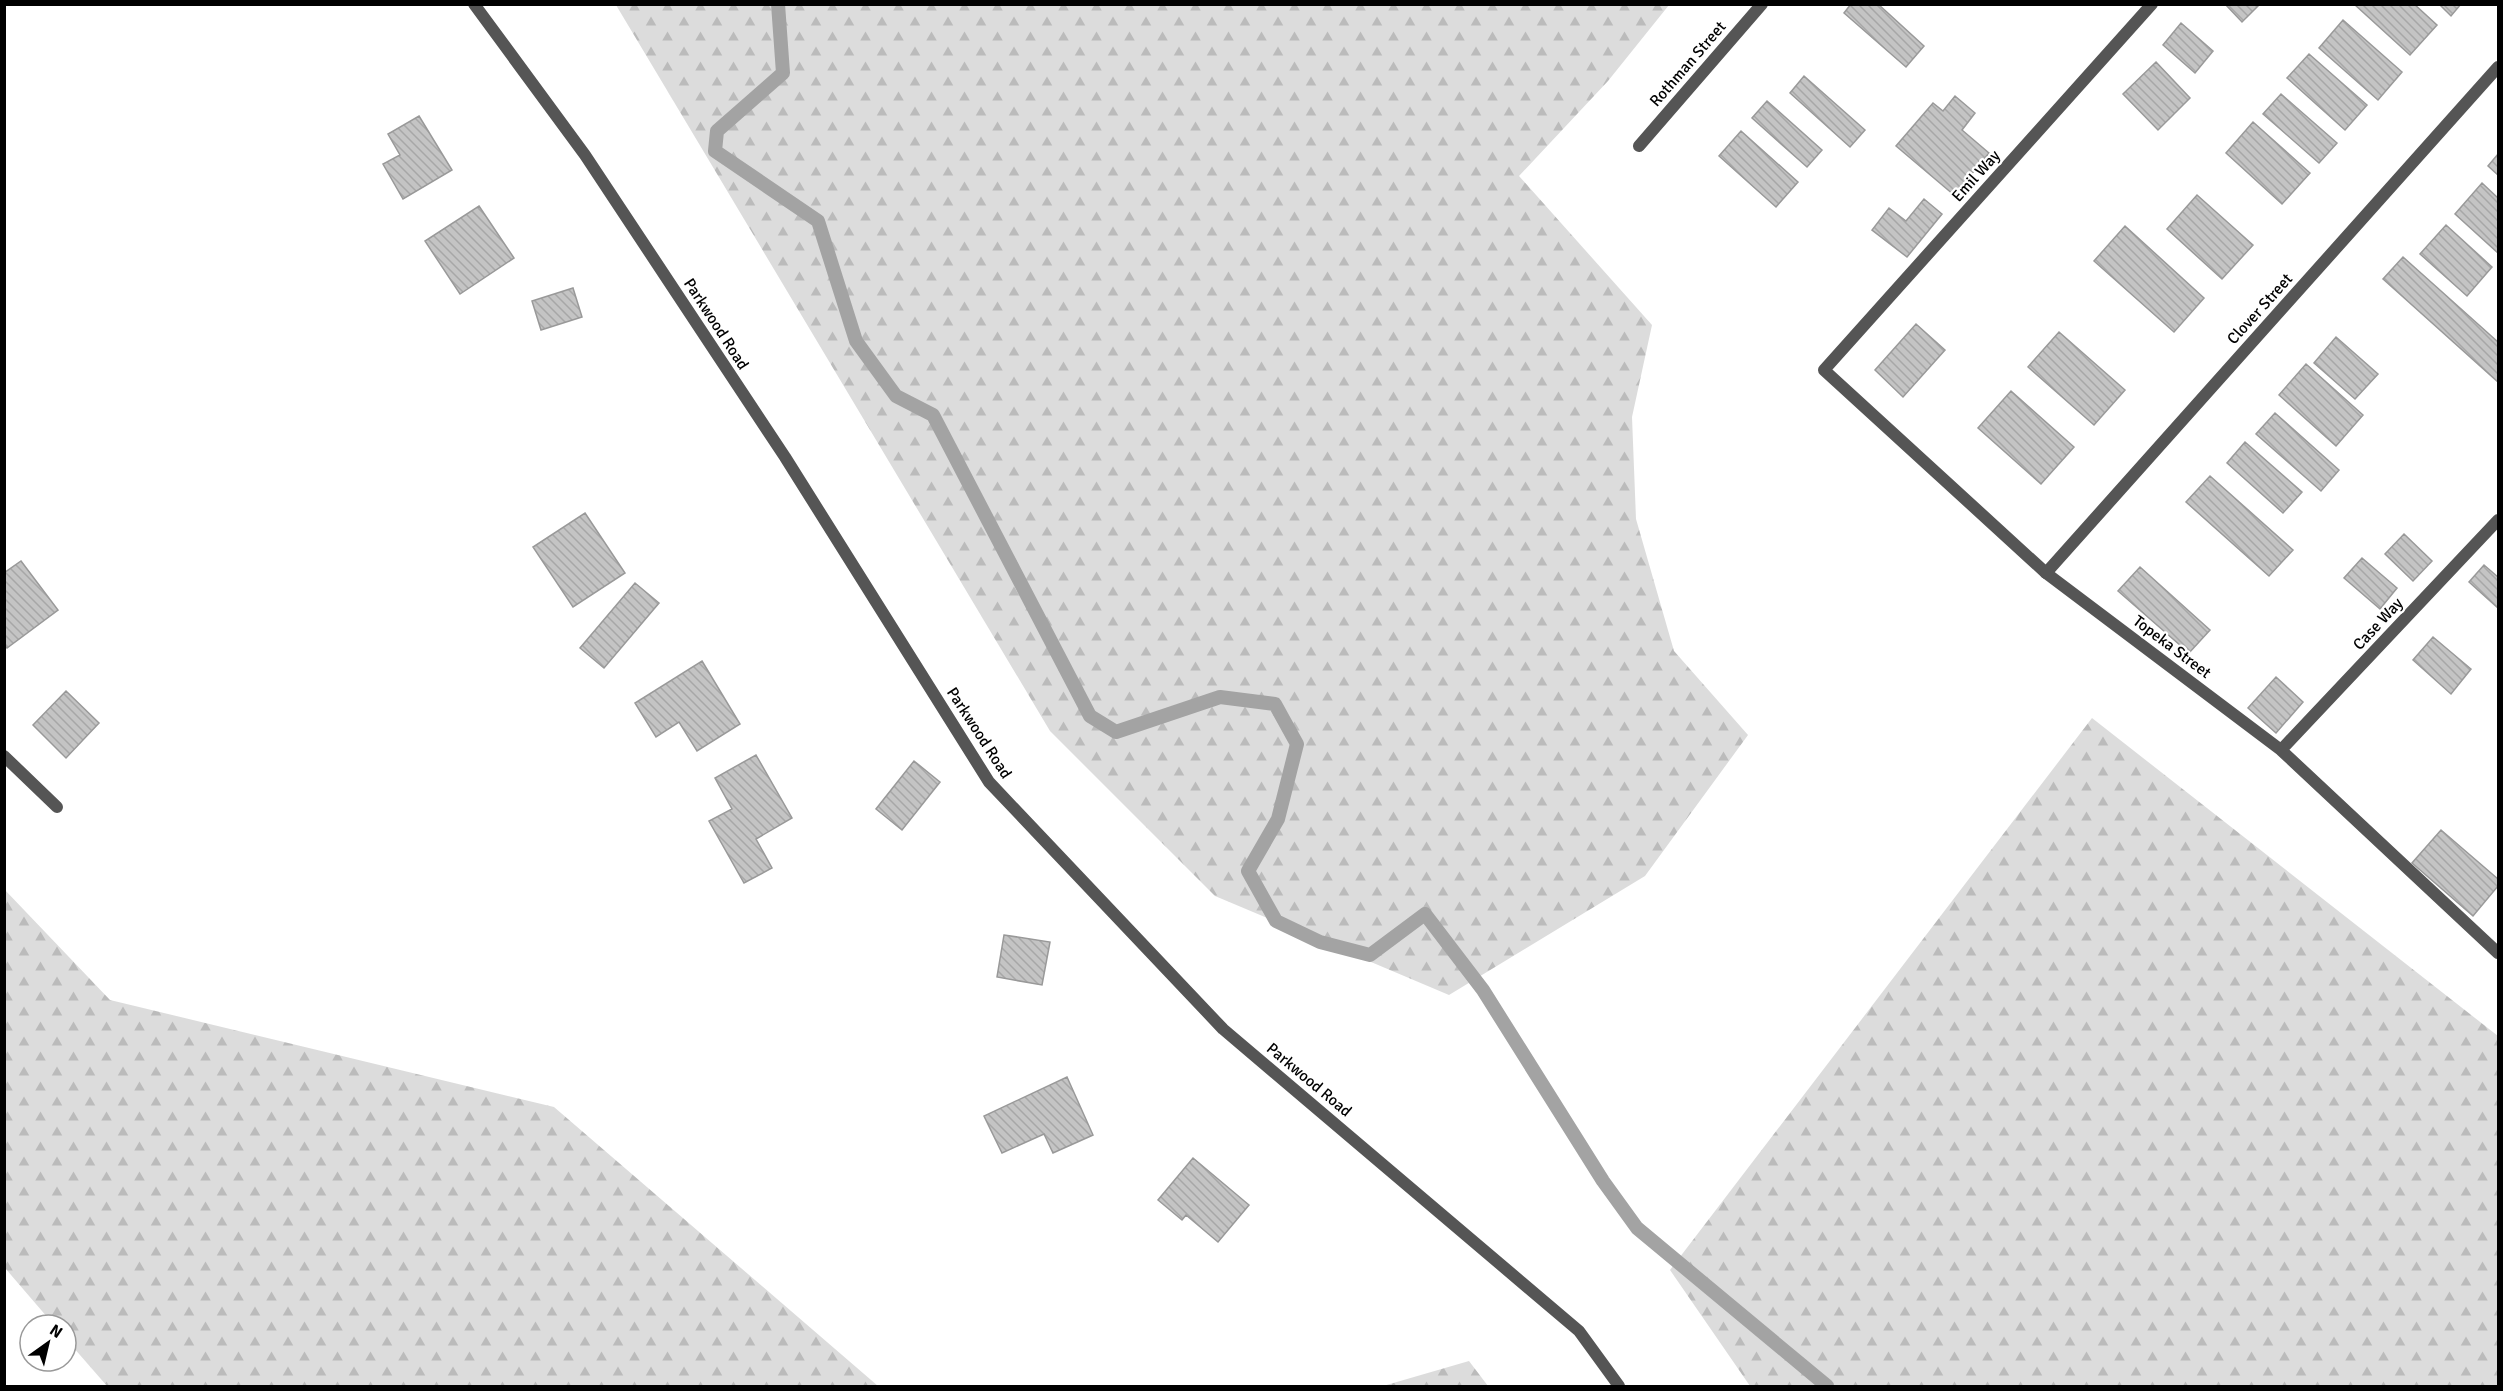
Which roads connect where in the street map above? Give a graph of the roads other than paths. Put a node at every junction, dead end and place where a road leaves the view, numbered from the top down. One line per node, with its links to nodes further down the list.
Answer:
1 (474, 4): 13 (street, Parkwood Road)
2 (1762, 4): 5 (street, Rothman Street)
3 (2152, 4): 6 (street, Emil Way)
4 (2499, 67): 8 (street, Clover Street)
5 (1639, 146)
6 (1824, 370): 8 (street, Topeka Street)
7 (2499, 520): 9 (street, Case Way)
8 (2046, 573): 9 (street, Topeka Street)
9 (2281, 750): 12 (street, Topeka Street)
10 (4, 756): 11 (street)
11 (57, 807)
12 (2499, 952)
13 (1619, 1386)

